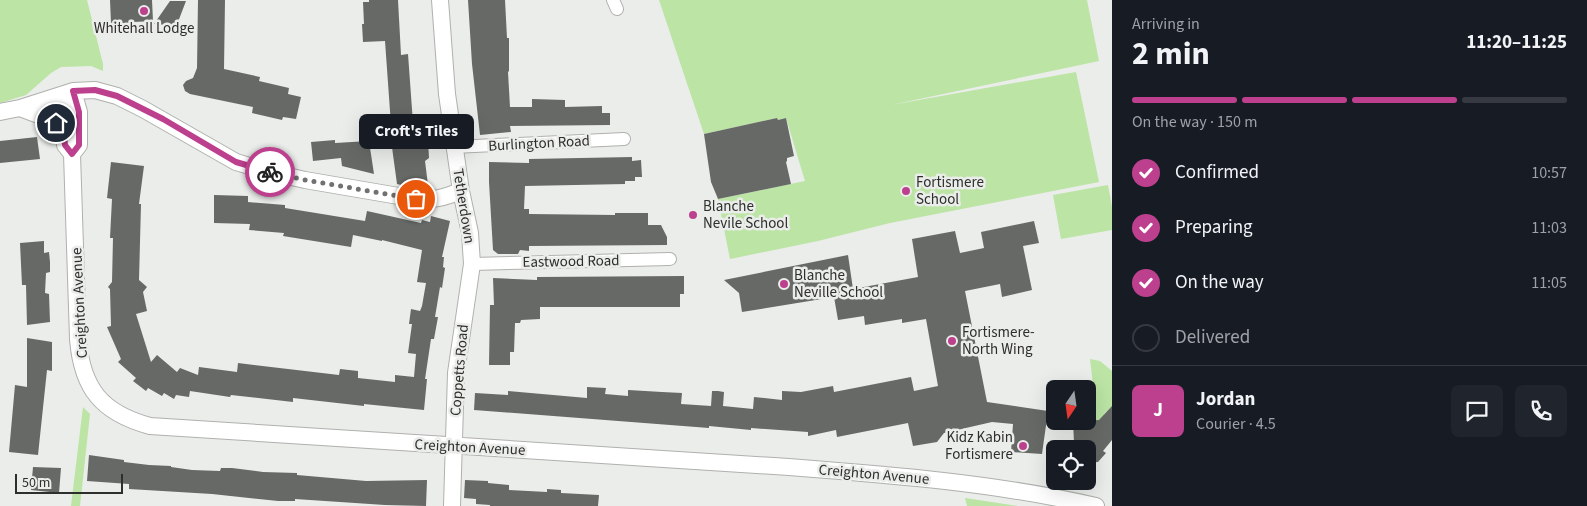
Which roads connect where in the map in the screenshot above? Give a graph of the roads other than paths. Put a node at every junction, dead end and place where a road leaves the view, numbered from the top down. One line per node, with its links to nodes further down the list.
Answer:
1 (440, 0): 7 (street, Tetherdown)
2 (73, 91): 3 (street); 5 (street, Creighton Avenue); 8 (street, Creighton Avenue); 9 (street)
3 (20, 108): 4 (street); 5 (street)
4 (0, 112)
5 (64, 134): 8 (street, Creighton Avenue)
6 (624, 139): 7 (street, Burlington Road)
7 (454, 147): 9 (street, Tetherdown)
8 (72, 154): 12 (street, Creighton Avenue)
9 (461, 191): 11 (street, Tetherdown)
10 (670, 259): 11 (street, Eastwood Road)
11 (472, 264): 12 (street, Coppetts Road)
12 (453, 447): 13 (street, Coppetts Road); 14 (street, Creighton Avenue)
13 (452, 506)
14 (1096, 506)

